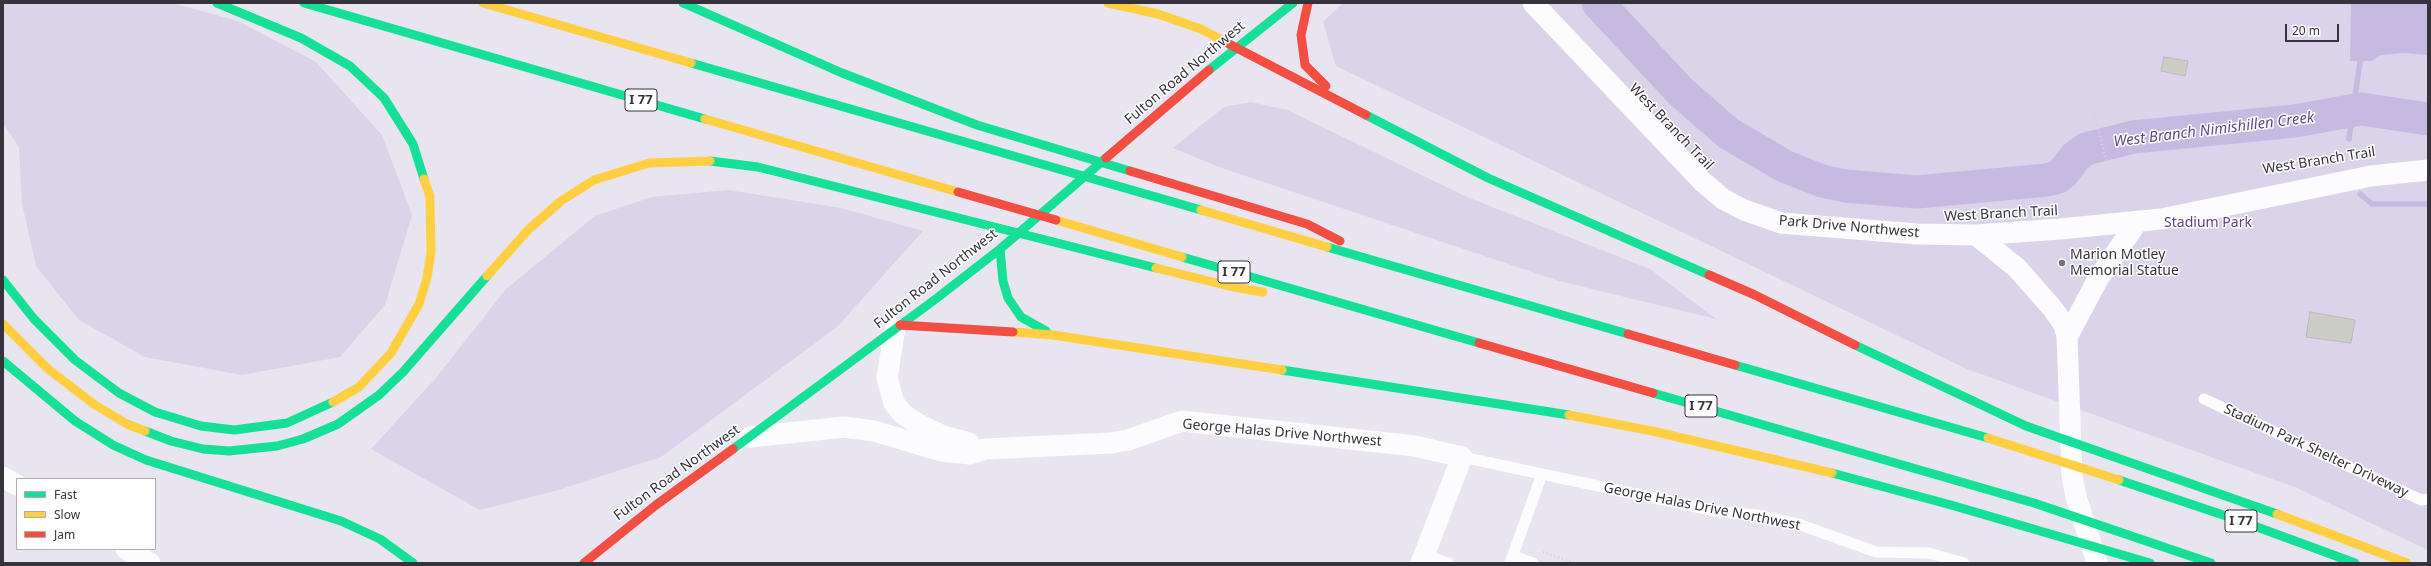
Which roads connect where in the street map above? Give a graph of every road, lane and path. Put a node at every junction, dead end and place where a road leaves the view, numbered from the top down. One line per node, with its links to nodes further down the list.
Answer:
1 (217, 3): 22 (main road)
2 (304, 3): 23 (main road, I 77)
3 (482, 3): 21 (main road, I 77)
4 (683, 3): 21 (main road)
5 (1108, 3): 9 (main road)
6 (1293, 3): 9 (main road, Fulton Road Northwest)
7 (1308, 3): 10 (main road)
8 (1532, 3): 17 (street, Park Drive Northwest)
9 (1237, 46): 10 (main road); 19 (main road, Fulton Road Northwest)
10 (1338, 99): 54 (main road)
11 (2094, 113): 14 (path)
12 (2420, 150): 14 (path, West Branch Trail)
13 (2428, 170): 16 (street, Park Drive Northwest)
14 (2117, 202): 15 (path, West Branch Trail)
15 (2111, 204)
16 (2137, 222): 17 (street, Park Drive Northwest); 27 (street)
17 (1976, 235): 27 (street)
18 (2098, 244): 20 (path)
19 (1000, 248): 25 (main road, Fulton Road Northwest); 26 (main road)
20 (2069, 261): 20 (path)
21 (1386, 264): 53 (main road, I 77)
22 (3, 280)
23 (1366, 310): 24 (main road); 52 (main road, I 77)
24 (3, 324)
25 (898, 327): 26 (main road); 30 (street, George Halas Drive Northwest); 31 (main road, Fulton Road Northwest)
26 (1053, 335): 51 (main road)
27 (2067, 337): 50 (street)
28 (3, 361): 44 (main road)
29 (2204, 399): 38 (lane, Stadium Park Shelter Driveway)
30 (903, 414): 32 (street); 33 (street, George Halas Drive Northwest)
31 (750, 437): 32 (street, George Halas Drive Northwest); 45 (main road, Fulton Road Northwest)
32 (893, 437): 33 (street, George Halas Drive Northwest)
33 (985, 449): 34 (street, George Halas Drive Northwest)
34 (1462, 456): 35 (lane, George Halas Drive Northwest); 41 (street)
35 (1542, 474): 39 (lane); 49 (lane, George Halas Drive Northwest)
36 (3, 476): 37 (street)
37 (16, 484)
38 (2428, 499)
39 (1517, 543): 42 (lane); 48 (path)
40 (128, 550): 43 (street)
41 (1422, 559): 46 (lane)
42 (1511, 559): 47 (lane)
43 (150, 563)
44 (413, 563)
45 (584, 563)
46 (1448, 563)
47 (1533, 563)
48 (1575, 563)
49 (1964, 563)
50 (2097, 563)
51 (2150, 563)
52 (2211, 563)
53 (2355, 563)
54 (2407, 563)

